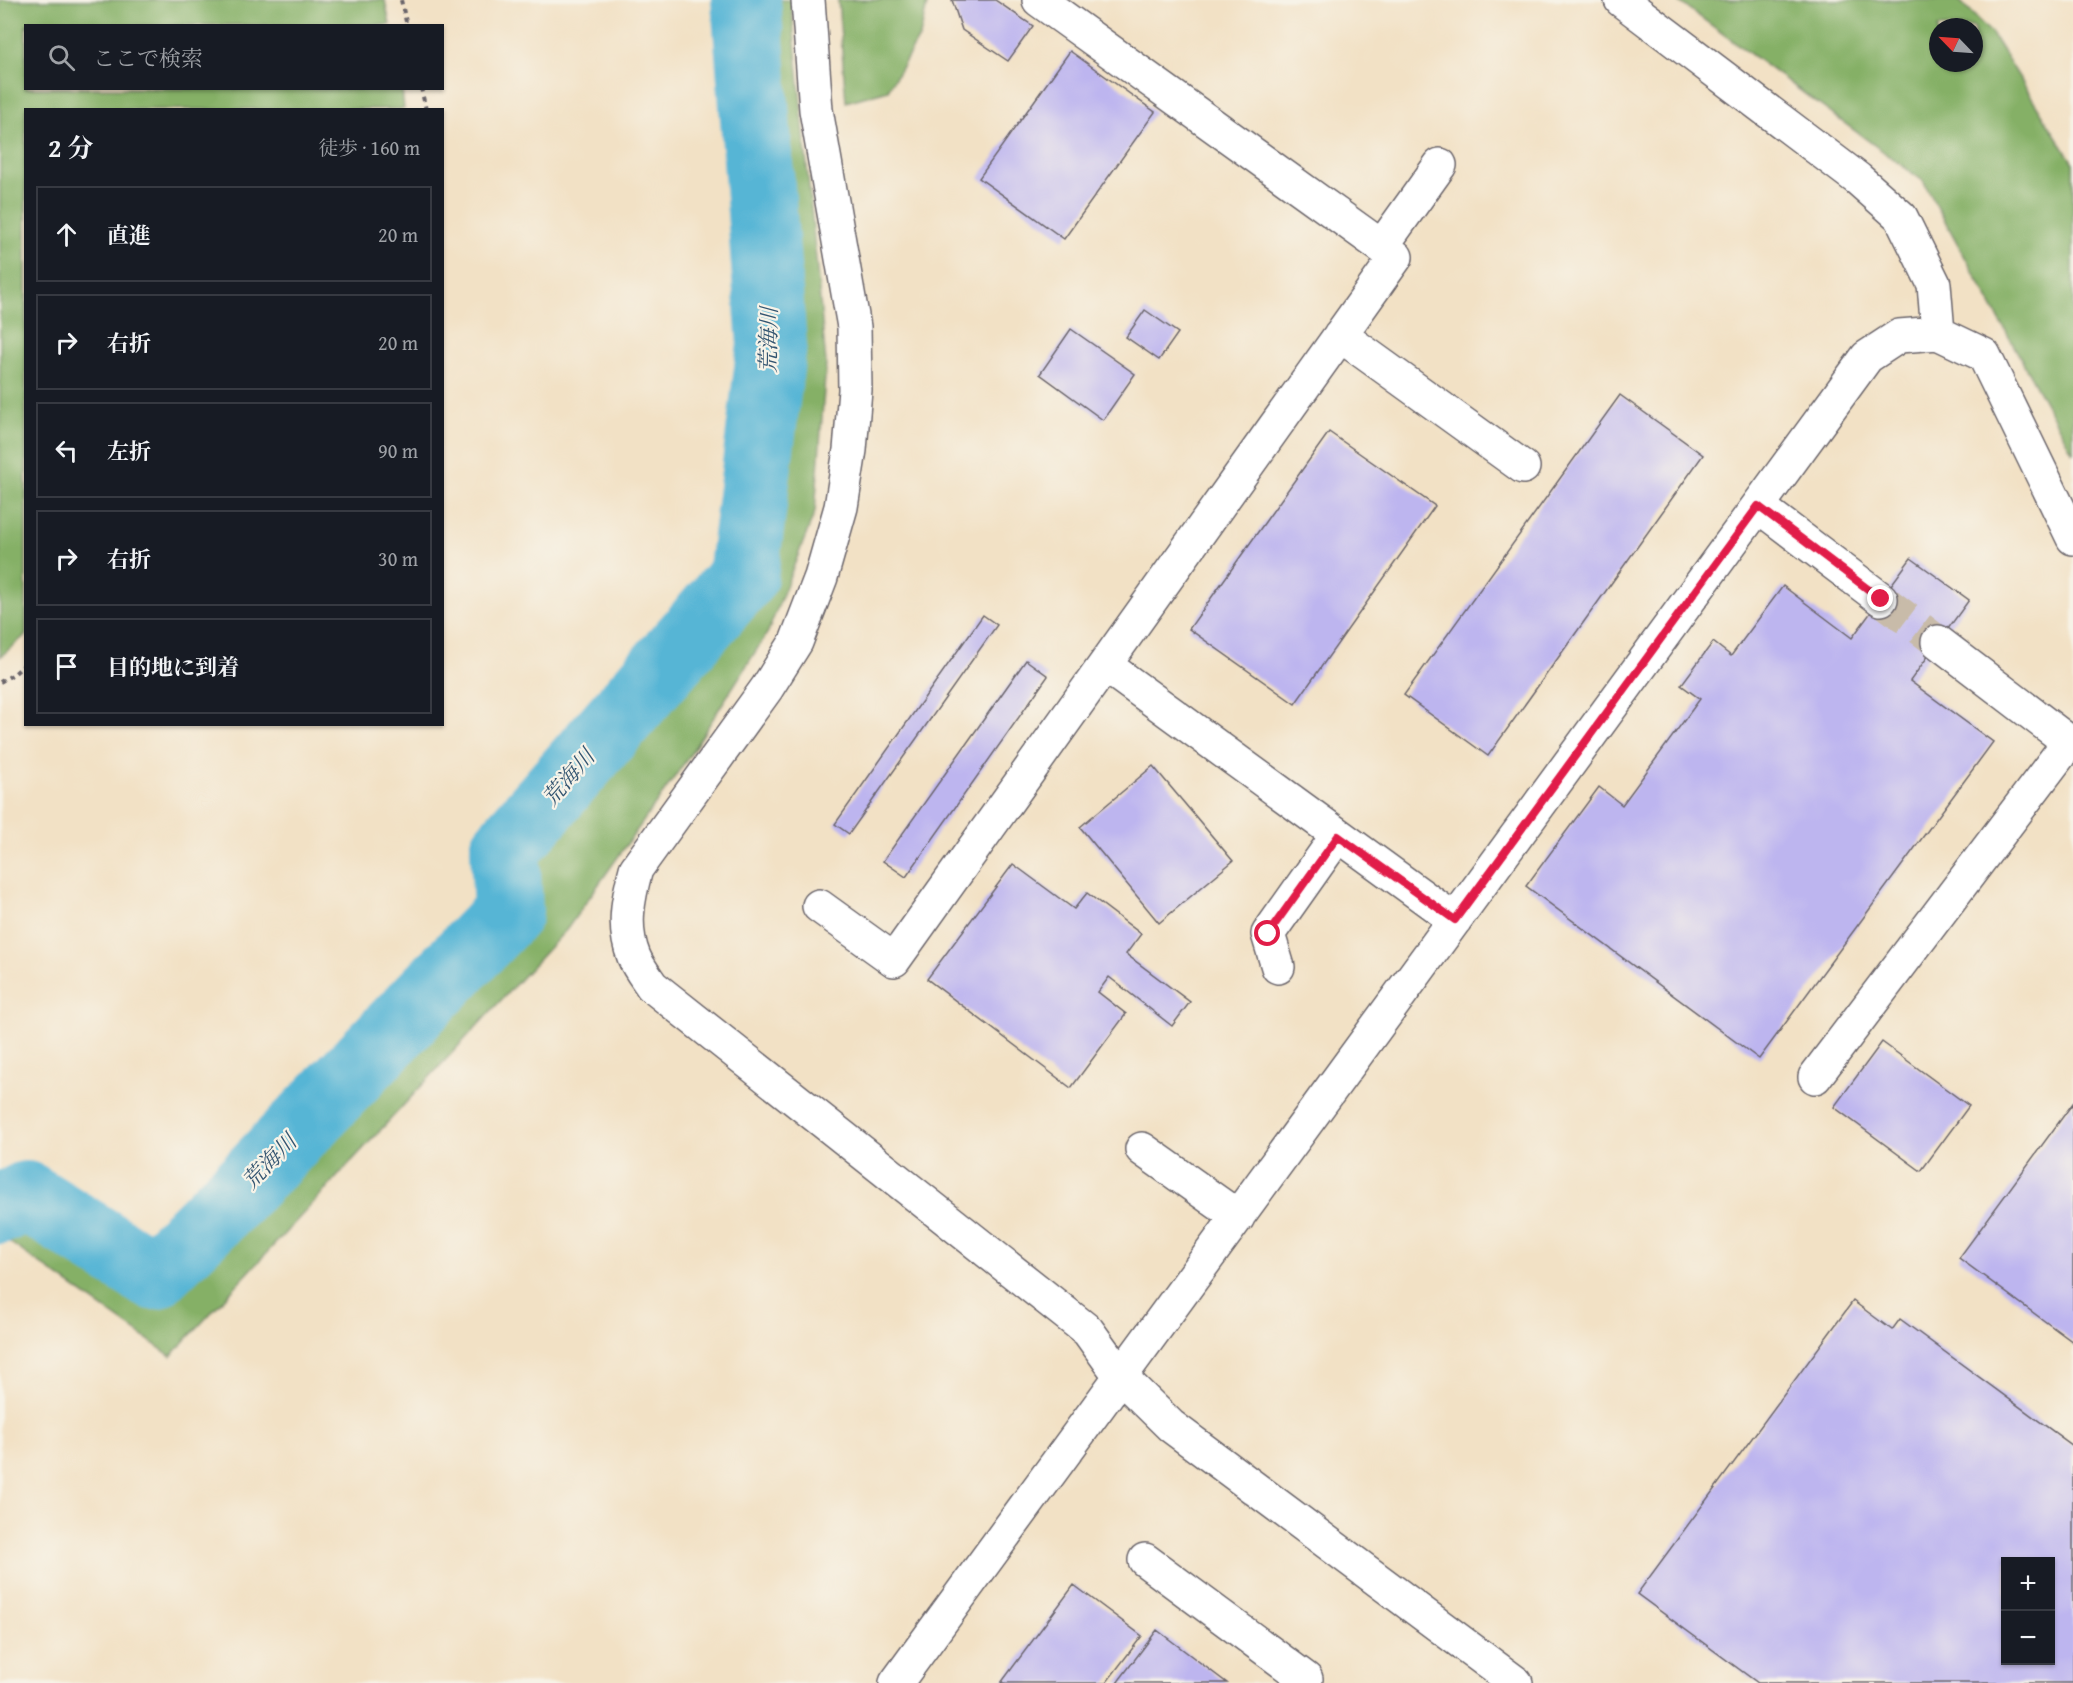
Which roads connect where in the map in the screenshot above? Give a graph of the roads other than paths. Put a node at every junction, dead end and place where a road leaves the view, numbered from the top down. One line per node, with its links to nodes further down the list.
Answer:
1 (808, 0): 21 (street)
2 (1039, 0): 5 (street)
3 (1621, 0): 6 (street)
4 (1440, 165): 5 (street)
5 (1382, 246): 7 (street)
6 (1938, 333): 9 (street); 10 (street)
7 (1340, 335): 8 (street); 13 (street)
8 (1523, 467)
9 (1758, 506): 11 (street); 16 (street)
10 (2073, 538)
11 (1881, 599)
12 (1938, 642): 18 (street)
13 (1105, 665): 14 (street); 15 (street)
14 (1338, 836): 16 (street); 17 (street)
15 (819, 906)
16 (1455, 920): 20 (street)
17 (1278, 967)
18 (1815, 1077)
19 (1142, 1149): 20 (street)
20 (1238, 1217): 21 (street)
21 (1121, 1377): 23 (street); 25 (street)
22 (1145, 1560): 24 (street)
23 (896, 1683)
24 (1303, 1683)
25 (1516, 1683)

